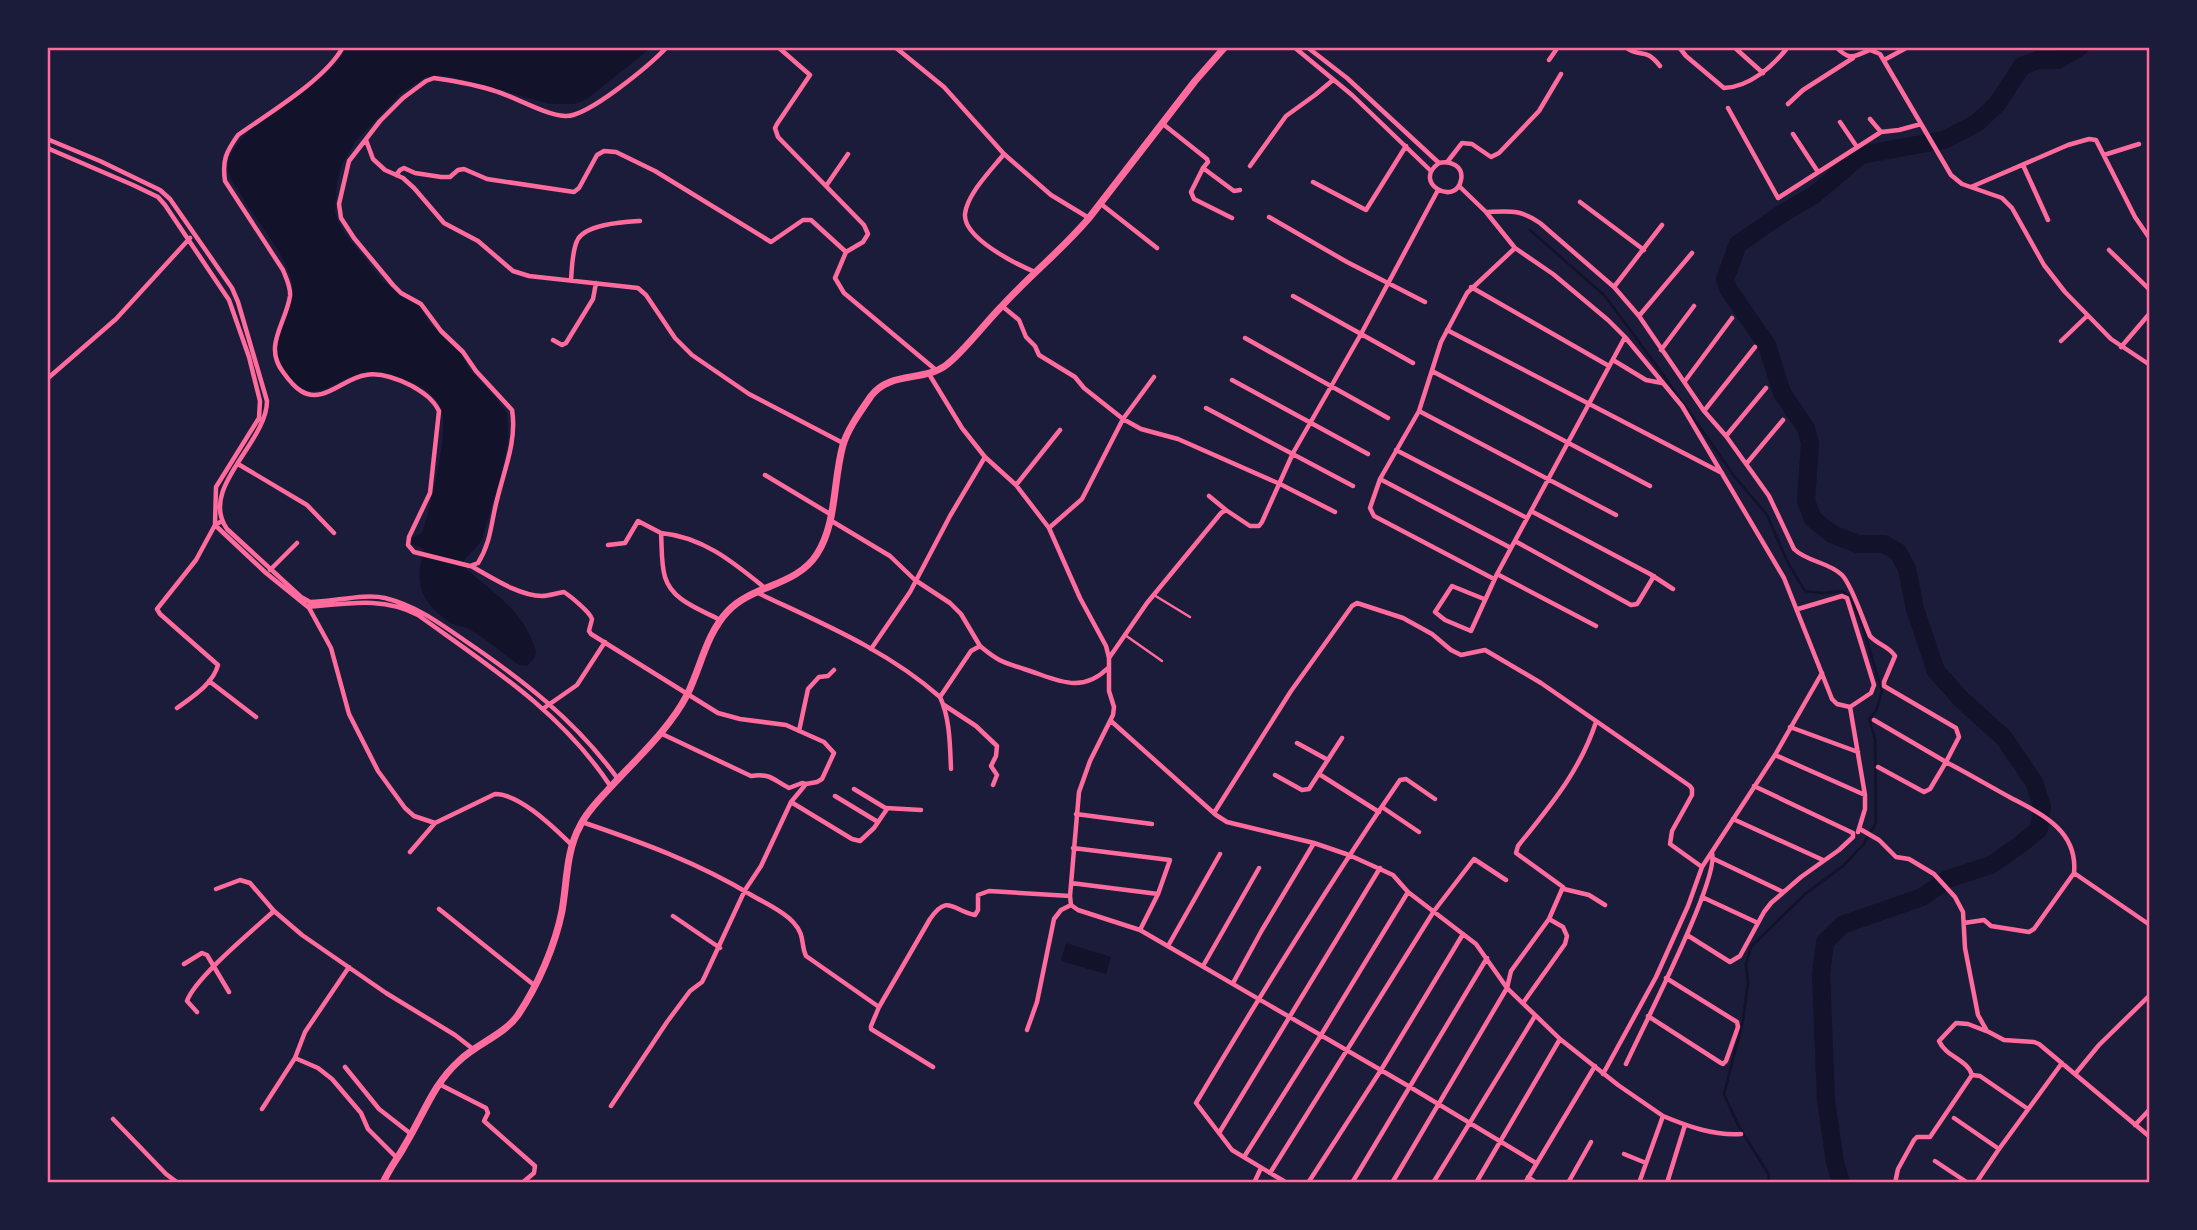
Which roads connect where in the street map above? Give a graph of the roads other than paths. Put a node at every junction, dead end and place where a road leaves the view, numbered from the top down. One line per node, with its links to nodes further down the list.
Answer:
1 (343, 47): 155 (street)
2 (667, 47): 31 (street)
3 (778, 47): 48 (street)
4 (895, 47): 37 (street)
5 (1225, 47): 26 (main road)
6 (1294, 47): 21 (street)
7 (1307, 47): 40 (street)
8 (1558, 47): 16 (street)
9 (1625, 47): 18 (street)
10 (1679, 47): 19 (street)
11 (1734, 47): 19 (street)
12 (1788, 47): 19 (street)
13 (1836, 47): 15 (street)
14 (1908, 47): 17 (street)
15 (1853, 57): 17 (street); 22 (street)
16 (1549, 60)
17 (1885, 60): 27 (street)
18 (1660, 66)
19 (1763, 73)
20 (1561, 74): 39 (street)
21 (1333, 80): 33 (street); 41 (street)
22 (1788, 103)
23 (1728, 108): 45 (street)
24 (1870, 119): 28 (street)
25 (1840, 122): 34 (street)
26 (1162, 123): 43 (street); 54 (main road)
27 (1920, 124): 28 (street); 50 (street)
28 (1881, 132): 34 (street)
29 (1793, 134): 45 (street)
30 (47, 139): 108 (street)
31 (366, 140): 46 (street); 155 (street)
32 (2139, 144): 38 (street)
33 (1406, 146): 44 (street); 47 (street)
34 (1857, 147): 45 (street)
35 (47, 148): 63 (street)
36 (848, 154): 48 (street)
37 (1004, 154): 57 (street); 70 (street)
38 (2104, 155): 42 (street); 62 (street)
39 (1448, 162): 40 (street); 49 (street)
40 (1439, 163): 44 (street)
41 (1250, 166)
42 (2023, 166): 50 (street); 59 (street)
43 (1203, 168): 51 (street); 58 (street)
44 (1431, 171): 52 (street)
45 (1818, 172)
46 (396, 175): 68 (street); 71 (street)
47 (1313, 182)
48 (826, 186): 68 (street)
49 (1458, 186): 52 (street); 55 (street)
50 (1970, 187): 83 (street)
51 (1240, 190)
52 (1438, 190): 73 (street)
53 (1580, 202): 66 (street)
54 (1101, 204): 57 (main road); 64 (street)
55 (1486, 212): 65 (street); 75 (street)
56 (1269, 217): 73 (street)
57 (1090, 218): 70 (main road)
58 (1231, 218)
59 (2048, 220)
60 (640, 221): 71 (street)
61 (1662, 225): 66 (street)
62 (2150, 234)
63 (190, 238): 101 (street); 107 (street)
64 (1157, 248)
65 (1515, 248): 74 (street); 87 (street)
66 (1644, 250): 75 (street)
67 (2109, 250): 76 (street)
68 (846, 252): 99 (street)
69 (1692, 253): 82 (street)
70 (1035, 272): 79 (main road)
71 (570, 280): 72 (street)
72 (596, 283): 89 (street); 122 (street)
73 (1388, 283): 78 (street); 86 (street)
74 (1471, 287): 85 (street); 97 (street)
75 (1614, 287): 82 (street)
76 (2150, 290)
77 (1293, 296): 86 (street)
78 (1425, 302)
79 (1001, 306): 99 (main road); 114 (street)
80 (1694, 306): 93 (street)
81 (2150, 313): 92 (street)
82 (1639, 316): 93 (street)
83 (2087, 316): 90 (street); 92 (street)
84 (1732, 318): 103 (street)
85 (1447, 330): 98 (street); 109 (street)
86 (1361, 334): 95 (street); 105 (street)
87 (1625, 337): 94 (street); 104 (street)
88 (1245, 338): 105 (street)
89 (553, 340)
90 (2061, 341)
91 (1755, 347): 112 (street)
92 (2121, 347): 96 (street)
93 (1661, 350): 103 (street)
94 (1613, 360): 97 (street); 104 (street)
95 (1413, 363)
96 (2150, 365)
97 (1609, 366): 109 (street)
98 (1432, 370): 111 (street); 121 (street)
99 (932, 372): 122 (main road); 126 (street)
100 (1154, 377): 114 (street)
101 (47, 379)
102 (1232, 380): 116 (street)
103 (1685, 381): 112 (street)
104 (1663, 383): 131 (street)
105 (1332, 387): 113 (street); 116 (street)
106 (1766, 388): 120 (street)
107 (260, 401): 108 (street); 117 (street)
108 (267, 401): 119 (street)
109 (1590, 403): 121 (street); 131 (street)
110 (1206, 408): 124 (street)
111 (1419, 411): 123 (street); 134 (street)
112 (1704, 411): 120 (street)
113 (1388, 418)
114 (1123, 419): 135 (street); 148 (street)
115 (1783, 420): 127 (street)
116 (1311, 424): 124 (street); 125 (street)
117 (251, 429): 119 (street); 129 (street)
118 (1059, 430): 136 (street)
119 (258, 433): 128 (street)
120 (1726, 436): 127 (street)
121 (1568, 441): 134 (street); 138 (street)
122 (844, 443): 144 (main road)
123 (1396, 450): 133 (street); 145 (street)
124 (1293, 453): 135 (street); 137 (street)
125 (1368, 454)
126 (985, 457): 136 (street); 159 (street)
127 (1747, 463): 199 (street)
128 (238, 464): 130 (street); 149 (street)
129 (225, 471): 130 (street); 147 (street)
130 (231, 474): 146 (street)
131 (1723, 474): 165 (street)
132 (765, 475): 144 (street)
133 (1380, 479): 154 (street); 158 (street)
134 (1547, 479): 141 (street); 143 (street)
135 (1280, 484): 140 (street); 142 (street)
136 (1016, 485): 148 (street)
137 (1353, 486)
138 (1650, 486)
139 (1209, 496): 140 (street)
140 (1226, 510): 162 (street)
141 (1531, 511): 145 (street); 157 (street)
142 (1335, 512)
143 (1616, 514)
144 (830, 517): 159 (street); 161 (main road)
145 (1527, 518): 151 (street)
146 (222, 521): 147 (street); 156 (street)
147 (215, 526): 156 (street); 179 (street)
148 (1049, 528): 174 (street)
149 (334, 533)
150 (661, 533): 153 (street); 161 (street); 168 (street)
151 (1515, 541): 154 (street); 157 (street)
152 (296, 543): 156 (street)
153 (608, 545)
154 (1511, 548): 158 (street)
155 (470, 566): 171 (street)
156 (268, 571): 164 (street)
157 (1654, 576): 160 (street)
158 (1495, 577): 163 (street); 169 (street)
159 (915, 580): 172 (street); 173 (street)
160 (1673, 589)
161 (761, 590): 168 (main road); 173 (street)
162 (1154, 595): 167 (lane); 170 (street)
163 (1484, 599): 163 (street)
164 (309, 605): 166 (street); 222 (street)
165 (1798, 609): 178 (street); 184 (street)
166 (414, 610): 182 (street); 186 (street)
167 (1190, 617)
168 (720, 620): 180 (main road)
169 (1596, 626)
170 (1125, 635): 174 (street); 175 (lane)
171 (605, 642): 180 (street); 182 (street)
172 (980, 646): 177 (street); 181 (street)
173 (872, 649): 181 (street)
174 (1109, 658): 177 (street)
175 (1162, 661)
176 (834, 670): 192 (street)
177 (1108, 671): 189 (street)
178 (1822, 673): 184 (street); 191 (street)
179 (209, 681): 185 (street); 187 (street)
180 (687, 695): 192 (street); 193 (main road)
181 (940, 697): 183 (street)
182 (551, 704): 186 (street); 204 (street)
183 (944, 705): 201 (street); 206 (street)
184 (1850, 707): 196 (street)
185 (177, 708)
186 (544, 708): 208 (street)
187 (256, 717)
188 (1874, 720): 199 (street)
189 (1111, 721): 217 (street); 218 (street)
190 (1596, 722): 217 (street); 236 (street); 242 (street)
191 (1790, 727): 196 (street); 197 (street)
192 (799, 731): 205 (street)
193 (659, 733): 204 (main road); 205 (street)
194 (1342, 738): 198 (street)
195 (1297, 743): 198 (street)
196 (1858, 752): 210 (street)
197 (1775, 755): 207 (street); 210 (street)
198 (1328, 760): 202 (street)
199 (1946, 761): 200 (street); 238 (street)
200 (1878, 767)
201 (951, 769)
202 (1319, 774): 203 (street); 215 (street)
203 (1275, 775)
204 (618, 779): 208 (main road)
205 (806, 784): 213 (street)
206 (993, 785)
207 (1754, 786): 219 (street); 224 (street)
208 (611, 787): 220 (main road)
209 (854, 789): 214 (street)
210 (1865, 795): 224 (street)
211 (835, 796): 221 (street)
212 (1435, 799): 215 (street)
213 (791, 802): 221 (street); 243 (street)
214 (886, 808): 216 (street); 221 (street)
215 (1381, 809): 225 (street); 232 (street)
216 (921, 810)
217 (1213, 813): 226 (street)
218 (1076, 814): 223 (street); 228 (street)
219 (1733, 818): 230 (street); 234 (street)
220 (581, 822): 227 (main road); 243 (street)
221 (878, 822)
222 (435, 823): 227 (street); 229 (street)
223 (1152, 824)
224 (1859, 831): 234 (street); 257 (street)
225 (1419, 832)
226 (1314, 843): 232 (street); 270 (street)
227 (571, 844): 271 (main road)
228 (1073, 848): 240 (street); 246 (street)
229 (410, 852)
230 (1712, 852): 233 (street); 236 (street)
231 (1220, 854): 262 (street)
232 (1349, 855): 235 (street); 275 (street)
233 (1714, 859): 245 (street); 248 (street)
234 (1823, 860): 245 (street)
235 (1380, 867): 244 (street); 279 (street)
236 (1702, 867): 296 (street)
237 (1259, 868): 267 (street)
238 (2074, 873): 257 (street); 258 (street)
239 (1506, 880): 253 (street)
240 (1071, 883): 246 (street); 247 (street)
241 (216, 889): 252 (street)
242 (1564, 889): 250 (street); 255 (street)
243 (745, 890): 263 (street); 277 (street)
244 (1408, 892): 253 (street); 284 (street)
245 (1783, 892): 256 (street)
246 (1158, 894): 259 (street)
247 (1070, 896): 249 (street); 277 (street)
248 (1702, 897): 256 (street); 261 (street)
249 (1071, 905): 259 (street); 282 (street)
250 (1605, 905)
251 (439, 909): 271 (street)
252 (274, 911): 266 (street); 268 (street)
253 (1434, 911): 260 (street); 287 (street)
254 (673, 916): 263 (street)
255 (1549, 919): 272 (street); 276 (street)
256 (1758, 923): 261 (street)
257 (1964, 923): 283 (street)
258 (2150, 925)
259 (1140, 930): 262 (street)
260 (1463, 933): 264 (street); 294 (street)
261 (1687, 935): 269 (street)
262 (1168, 946): 267 (street)
263 (720, 948): 301 (street)
264 (1487, 958): 272 (street); 299 (street)
265 (184, 964): 266 (street)
266 (215, 966): 273 (street); 278 (street)
267 (1203, 966): 270 (street)
268 (349, 967): 286 (street); 288 (street)
269 (1666, 978): 281 (street); 281 (street)
270 (1233, 983): 275 (street)
271 (534, 985): 286 (main road)
272 (1507, 988): 276 (street); 300 (street)
273 (229, 992)
274 (2150, 995): 295 (street)
275 (1259, 998): 279 (street); 311 (street)
276 (1523, 1003): 280 (street)
277 (879, 1007): 291 (street)
278 (197, 1012)
279 (1289, 1016): 284 (street); 311 (street)
280 (1535, 1016): 285 (street); 308 (street)
281 (1648, 1016): 290 (street)
282 (1027, 1030)
283 (1987, 1031): 289 (street); 297 (street)
284 (1321, 1035): 287 (street); 319 (street)
285 (1560, 1039): 292 (street); 315 (street)
286 (473, 1049): 298 (main road)
287 (1348, 1051): 294 (street); 325 (street)
288 (295, 1058): 304 (street); 320 (street)
289 (2062, 1063): 295 (street); 302 (street)
290 (1626, 1064)
291 (933, 1066)
292 (1595, 1066): 296 (street); 322 (street)
293 (345, 1067): 313 (street)
294 (1381, 1070): 299 (street); 332 (street)
295 (2076, 1073): 310 (street)
296 (1603, 1074): 305 (street)
297 (1972, 1075): 302 (street); 342 (street)
298 (438, 1084): 313 (main road); 329 (street)
299 (1410, 1087): 300 (street); 333 (street)
300 (1439, 1104): 308 (street); 334 (street)
301 (611, 1106)
302 (2028, 1109): 317 (street)
303 (2150, 1109): 310 (street)
304 (262, 1110)
305 (1663, 1116): 309 (street); 323 (street)
306 (1954, 1118): 317 (street)
307 (113, 1119): 327 (street)
308 (1468, 1123): 315 (street); 335 (street)
309 (1685, 1125): 312 (street); 341 (street)
310 (2135, 1125): 314 (street)
311 (1219, 1133): 319 (street)
312 (1741, 1133)
313 (411, 1134): 320 (main road)
314 (2150, 1137)
315 (1501, 1142): 322 (street); 336 (street)
316 (1591, 1142): 339 (street)
317 (1999, 1149): 344 (street)
318 (1624, 1154): 323 (street)
319 (1244, 1157): 324 (street)
320 (397, 1158): 328 (main road)
321 (1935, 1161): 343 (street)
322 (1536, 1163): 326 (street)
323 (1646, 1163): 340 (street)
324 (1262, 1168): 325 (street); 330 (street)
325 (1270, 1173): 331 (street)
326 (1528, 1177): 337 (street); 338 (street)
327 (178, 1183)
328 (383, 1183)
329 (522, 1183)
330 (1254, 1183)
331 (1287, 1183)
332 (1308, 1183)
333 (1352, 1183)
334 (1392, 1183)
335 (1433, 1183)
336 (1476, 1183)
337 (1525, 1183)
338 (1537, 1183)
339 (1568, 1183)
340 (1639, 1183)
341 (1667, 1183)
342 (1895, 1183)
343 (1968, 1183)
344 (1976, 1183)

